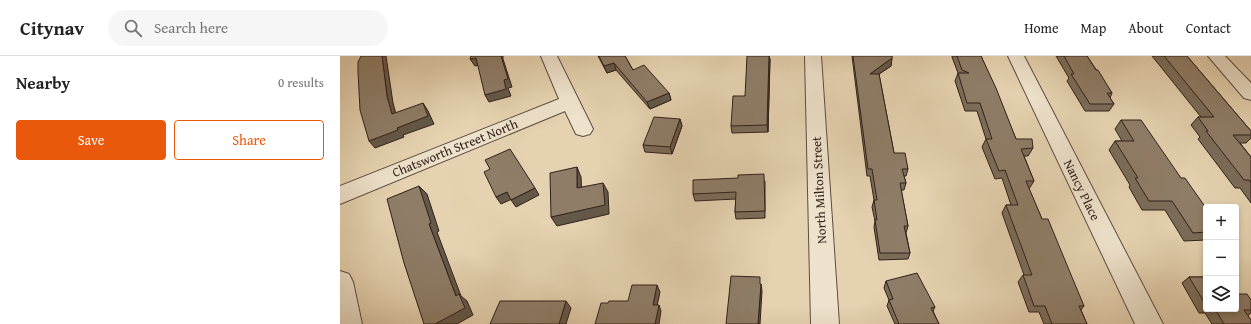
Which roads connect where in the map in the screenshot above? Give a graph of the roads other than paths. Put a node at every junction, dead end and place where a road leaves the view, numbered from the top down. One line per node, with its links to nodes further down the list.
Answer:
1 (549, 56): 6 (street)
2 (812, 56): 11 (street, North Milton Street)
3 (1016, 56): 12 (street, Nancy Place)
4 (1216, 56): 5 (street)
5 (1251, 94)
6 (569, 102): 7 (street); 8 (street, Chatsworth Street North)
7 (583, 128)
8 (340, 195)
9 (340, 282): 10 (street)
10 (348, 324)
11 (825, 324)
12 (1149, 324)

